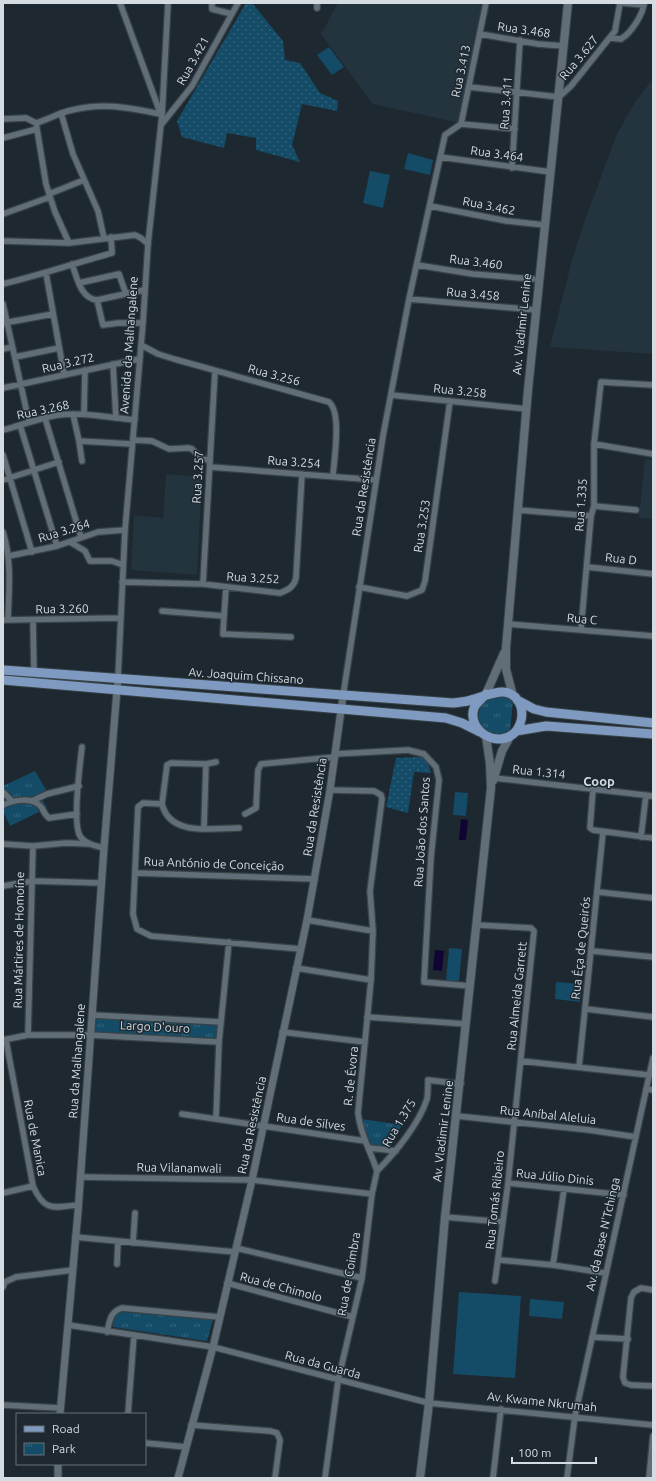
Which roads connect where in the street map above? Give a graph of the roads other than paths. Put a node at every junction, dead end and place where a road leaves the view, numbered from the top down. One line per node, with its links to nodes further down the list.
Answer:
1 (120, 3): 19 (street)
2 (168, 3): 19 (street, Avenida da Malhangalene)
3 (238, 3): 10 (street, Rua 3.421)
4 (486, 3): 11 (street, Rua 3.413)
5 (568, 3): 14 (main road, Av. Vladimir Lenine)
6 (620, 3): 12 (street)
7 (623, 3): 8 (street)
8 (644, 4): 12 (street, Rua 3.627)
9 (211, 5): 10 (street)
10 (232, 14): 23 (street, Rua 3.421)
11 (480, 34): 13 (street, Rua 3.468); 15 (street, Rua 3.413)
12 (610, 38): 17 (street, Rua 3.627)
13 (520, 40): 14 (street, Rua 3.468); 16 (street, Rua 3.411)
14 (564, 46): 17 (main road, Av. Vladimir Lenine)
15 (469, 88): 16 (street); 22 (street, Rua 3.413)
16 (518, 93): 17 (street); 25 (street, Rua 3.411)
17 (559, 97): 29 (main road, Av. Vladimir Lenine)
18 (61, 113): 19 (street); 21 (street); 30 (street)
19 (161, 115): 23 (street, Avenida da Malhangalene)
20 (3, 119): 21 (street)
21 (36, 123): 24 (street)
22 (461, 124): 25 (street); 27 (street, Rua da Resistência)
23 (161, 126): 39 (street, Avenida da Malhangalene)
24 (37, 129): 26 (street); 31 (street)
25 (515, 129): 28 (street, Rua 3.411)
26 (3, 138)
27 (440, 157): 28 (street, Rua 3.464); 32 (street, Rua da Resistência)
28 (512, 168): 29 (street, Rua 3.464)
29 (551, 172): 34 (main road, Av. Vladimir Lenine)
30 (84, 180): 31 (street); 36 (street)
31 (50, 196): 33 (street); 38 (street)
32 (430, 206): 34 (street, Rua 3.462); 41 (street, Rua da Resistência)
33 (3, 214)
34 (544, 225): 51 (main road, Av. Vladimir Lenine)
35 (111, 237): 36 (street); 39 (street); 40 (street)
36 (104, 238): 38 (street)
37 (3, 241): 38 (street)
38 (69, 243)
39 (148, 244): 46 (street, Avenida da Malhangalene)
40 (72, 264): 42 (street); 44 (street)
41 (417, 265): 43 (street, Rua 3.460); 48 (street, Rua da Resistência)
42 (46, 273): 45 (street); 52 (street)
43 (533, 279)
44 (79, 283): 47 (street); 49 (street)
45 (3, 284)
46 (144, 290): 47 (street); 54 (street, Avenida da Malhangalene)
47 (126, 294): 49 (street)
48 (409, 299): 51 (street, Rua 3.458); 68 (street, Rua da Resistência)
49 (97, 300): 54 (street)
50 (3, 304): 53 (street)
51 (536, 310): 70 (main road, Av. Vladimir Lenine)
52 (53, 314): 53 (street); 57 (street)
53 (5, 323): 56 (street)
54 (143, 323): 55 (street, Avenida da Malhangalene)
55 (141, 345): 60 (street, Avenida da Malhangalene); 63 (street, Rua 3.256)
56 (12, 347): 58 (street); 59 (street)
57 (59, 348): 59 (street); 64 (street)
58 (3, 349)
59 (15, 357): 65 (street)
60 (139, 359): 61 (street, Rua 3.272); 75 (street, Avenida da Malhangalene)
61 (113, 364): 62 (street, Rua 3.272); 74 (street)
62 (85, 370): 64 (street, Rua 3.272); 72 (street)
63 (215, 372): 86 (street, Rua 3.257); 89 (street, Rua 3.256)
64 (64, 374): 65 (street, Rua 3.272)
65 (20, 385): 67 (street, Rua 3.272); 76 (street)
66 (653, 385): 81 (street, Rua 1.335)
67 (3, 388)
68 (391, 395): 69 (street, Rua 3.258); 92 (street, Rua da Resistência)
69 (450, 401): 70 (street, Rua 3.258); 109 (street, Rua 3.253)
70 (527, 409): 94 (main road, Av. Vladimir Lenine)
71 (73, 414): 72 (street, Rua 3.268); 73 (street, Rua 3.268); 79 (street)
72 (84, 414): 74 (street, Rua 3.268)
73 (45, 418): 76 (street, Rua 3.268); 85 (street)
74 (116, 418): 75 (street, Rua 3.268)
75 (135, 420): 80 (street, Avenida da Malhangalene)
76 (29, 422): 77 (street, Rua 3.268)
77 (20, 425): 78 (street, Rua 3.268); 87 (street)
78 (3, 430)
79 (79, 441): 80 (street); 84 (street)
80 (133, 442): 86 (street); 97 (street, Avenida da Malhangalene)
81 (594, 444): 82 (street); 93 (street, Rua 1.335)
82 (653, 454)
83 (3, 455): 90 (street)
84 (82, 461)
85 (59, 462): 87 (street); 99 (street)
86 (210, 464): 88 (street, Rua 3.254); 108 (street, Rua 3.257)
87 (35, 470): 90 (street); 101 (street)
88 (302, 474): 89 (street, Rua 3.254); 110 (street, Rua 3.252)
89 (333, 476): 92 (street, Rua 3.254)
90 (10, 478): 91 (street); 102 (street)
91 (3, 480)
92 (376, 480): 109 (street, Rua da Resistência)
93 (594, 506): 95 (street); 96 (street, Rua 1.335)
94 (518, 510): 96 (street); 116 (main road, Av. Vladimir Lenine)
95 (636, 510)
96 (592, 516): 105 (street, Rua 1.335)
97 (125, 530): 99 (street, Rua 3.264); 104 (street, Avenida da Malhangalene)
98 (3, 532): 103 (street)
99 (81, 537): 100 (street, Rua 3.264)
100 (70, 542): 101 (street, Rua 3.264); 104 (street)
101 (57, 546): 102 (street, Rua 3.264)
102 (32, 552): 103 (street, Rua 3.264)
103 (9, 556): 114 (street)
104 (123, 565): 107 (street, Avenida da Malhangalene)
105 (587, 567): 106 (street, Rua D); 117 (street, Rua 1.335)
106 (653, 574)
107 (122, 582): 108 (street, Rua 3.252); 113 (street, Avenida da Malhangalene)
108 (203, 584): 110 (street, Rua 3.252)
109 (359, 587): 127 (street, Rua da Resistência)
110 (226, 588): 112 (street)
111 (162, 611): 112 (street)
112 (224, 616): 119 (street)
113 (121, 618): 115 (street, Rua 3.260); 123 (street, Avenida da Malhangalene)
114 (6, 620): 115 (street, Rua 3.260)
115 (33, 620): 122 (street)
116 (508, 628): 117 (street, Rua C); 120 (main road, Av. Vladimir Lenine)
117 (581, 629): 118 (street, Rua C)
118 (653, 636)
119 (291, 637)
120 (506, 648): 126 (main road, Av. Vladimir Lenine); 128 (main road, Av. Vladimir Lenine)
121 (3, 670): 122 (main road, Av. Joaquim Chissano)
122 (34, 673): 123 (main road, Av. Joaquim Chissano)
123 (118, 678): 125 (street, Avenida da Malhangalene); 127 (main road, Av. Joaquim Chissano)
124 (3, 680): 125 (main road)
125 (118, 689): 129 (main road); 159 (street, Rua da Malhangalene)
126 (486, 694): 127 (main road, Av. Joaquim Chissano); 128 (main road); 132 (main road)
127 (344, 696): 129 (street, Rua da Resistência)
128 (515, 698): 130 (main road); 131 (main road)
129 (342, 708): 132 (main road); 135 (street, Rua da Resistência)
130 (653, 723)
131 (514, 733): 132 (main road); 133 (main road); 138 (main road, Av. Vladimir Lenine)
132 (483, 734): 138 (main road, Av. Vladimir Lenine)
133 (653, 734)
134 (82, 747): 139 (street)
135 (335, 756): 141 (street, Rua da Resistência); 150 (street, Rua João dos Santos); 176 (street, Rua João dos Santos)
136 (216, 762): 137 (street)
137 (206, 764): 147 (street); 151 (street)
138 (492, 779): 140 (street, Rua 1.314); 168 (main road, Av. Vladimir Lenine)
139 (78, 786): 146 (street); 149 (street)
140 (593, 789): 143 (street, Rua 1.314); 153 (street)
141 (330, 790): 161 (street, Rua da Resistência); 169 (street, R. de Évora)
142 (3, 792): 145 (street)
143 (646, 795): 144 (street, Rua 1.314); 154 (street)
144 (653, 796)
145 (12, 801): 146 (street); 148 (street)
146 (32, 801): 149 (street)
147 (162, 804): 151 (street); 160 (street)
148 (3, 805)
149 (77, 814): 157 (street)
150 (245, 814)
151 (204, 828): 152 (street)
152 (239, 828)
153 (603, 832): 154 (street); 165 (street, Rua Éça de Queirós)
154 (641, 837): 155 (street)
155 (653, 838)
156 (3, 844): 158 (street)
157 (90, 844): 158 (street); 159 (street)
158 (33, 846): 162 (street, Rua Mártires de Homoíne)
159 (104, 848): 163 (street, Rua da Malhangalene)
160 (136, 873): 161 (street, Rua António de Conceição); 170 (street)
161 (315, 879): 167 (street, Rua da Resistência)
162 (32, 881): 163 (street); 164 (street); 184 (street, Rua Mártires de Homoíne)
163 (101, 884): 178 (street, Rua da Malhangalene)
164 (3, 886)
165 (598, 892): 166 (street); 172 (street, Rua Éça de Queirós)
166 (653, 898)
167 (307, 920): 169 (street); 171 (street, Rua da Resistência)
168 (476, 925): 176 (main road, Av. Vladimir Lenine); 190 (street, Rua Almeida Garrett)
169 (373, 931): 175 (street, R. de Évora)
170 (229, 942): 171 (street); 181 (street)
171 (301, 949): 174 (street, Rua da Resistência)
172 (592, 951): 173 (street); 177 (street, Rua Éça de Queirós)
173 (653, 957)
174 (296, 968): 175 (street); 183 (street, Rua da Resistência)
175 (371, 980): 179 (street, R. de Évora)
176 (470, 986): 182 (main road, Av. Vladimir Lenine)
177 (586, 1009): 180 (street); 191 (street, Rua Éça de Queirós)
178 (92, 1015): 181 (street, Largo D'ouro); 185 (street, Rua da Malhangalene)
179 (368, 1017): 182 (street); 188 (street, R. de Évora)
180 (653, 1017)
181 (222, 1022): 187 (street)
182 (466, 1024): 193 (main road, Av. Vladimir Lenine)
183 (282, 1032): 188 (street); 200 (street, Rua da Resistência)
184 (28, 1035): 185 (street, Largo D'ouro); 186 (street, Largo D'ouro)
185 (90, 1035): 187 (street, Largo D'ouro); 206 (street, Rua da Malhangalene)
186 (4, 1040): 209 (street, Rua de Manica)
187 (220, 1042): 198 (street)
188 (365, 1042): 202 (street, R. de Évora)
189 (653, 1058): 192 (street, Av. da Base N'Tchinga)
190 (521, 1061): 191 (street); 199 (street, Rua Almeida Garrett)
191 (579, 1067): 192 (street)
192 (649, 1075): 194 (street, Av. da Base N'Tchinga)
193 (461, 1084): 197 (main road, Av. Vladimir Lenine); 204 (street, Rua 1.375)
194 (646, 1089): 195 (street); 201 (street, Av. da Base N'Tchinga)
195 (653, 1090)
196 (182, 1114): 198 (street, Rua de Silves)
197 (457, 1116): 199 (street, Rua Aníbal Aleluia); 216 (main road, Av. Vladimir Lenine)
198 (216, 1120): 200 (street, Rua de Silves)
199 (514, 1122): 201 (street, Rua Aníbal Aleluia); 208 (street, Rua Tomás Ribeiro)
200 (263, 1126): 202 (street, Rua de Silves); 207 (street, Rua da Resistência)
201 (636, 1137): 213 (street, Av. da Base N'Tchinga)
202 (365, 1141): 203 (street, R. de Évora)
203 (370, 1148): 204 (street); 205 (street, R. de Évora)
204 (396, 1151): 205 (street, Rua 1.375)
205 (377, 1171): 212 (street, Rua de Coimbra)
206 (80, 1177): 207 (street, Rua Vilananwali); 214 (street, Rua da Malhangalene)
207 (252, 1180): 212 (street, Rua Vilananwali); 221 (street, Rua da Resistência)
208 (508, 1183): 210 (street, Rua Júlio Dinis); 217 (street, Rua Tomás Ribeiro)
209 (33, 1186): 211 (street); 214 (street, Rua de Manica)
210 (564, 1189): 213 (street, Rua Júlio Dinis); 224 (street)
211 (3, 1193)
212 (372, 1194): 227 (street, Rua de Coimbra)
213 (624, 1195): 226 (street, Av. da Base N'Tchinga)
214 (77, 1205): 218 (street, Rua da Malhangalene)
215 (135, 1213): 220 (street)
216 (445, 1217): 217 (street); 242 (main road, Av. Vladimir Lenine)
217 (503, 1222): 222 (street, Rua Tomás Ribeiro)
218 (75, 1237): 219 (street); 225 (street, Rua da Malhangalene)
219 (118, 1241): 220 (street); 223 (street)
220 (133, 1243): 221 (street)
221 (235, 1250): 227 (street); 229 (street, Rua da Resistência)
222 (499, 1260): 224 (street); 228 (street, Rua Tomás Ribeiro)
223 (117, 1264)
224 (553, 1265): 226 (street)
225 (73, 1270): 230 (street); 234 (street, Rua da Malhangalene)
226 (605, 1273): 237 (street, Av. da Base N'Tchinga)
227 (362, 1278): 233 (street, Rua de Coimbra)
228 (495, 1281)
229 (227, 1283): 232 (street, Rua da Resistência); 233 (street, Rua de Chimolo)
230 (3, 1287)
231 (653, 1290): 238 (street)
232 (219, 1317): 235 (street); 239 (street, Rua da Resistência)
233 (353, 1317): 240 (street, Rua de Coimbra)
234 (68, 1326): 235 (street, Rua da Guarda); 245 (street, Rua da Malhangalene)
235 (107, 1332): 236 (street, Rua da Guarda)
236 (134, 1334): 239 (street, Rua da Guarda); 246 (street)
237 (592, 1337): 238 (street); 247 (street, Av. da Base N'Tchinga)
238 (628, 1339): 241 (street)
239 (213, 1347): 240 (street, Rua da Guarda); 248 (street, Rua da Resistência)
240 (338, 1380): 242 (street, Rua da Guarda); 257 (street, Rua de Coimbra)
241 (653, 1386)
242 (429, 1403): 244 (street, Av. Kwame Nkrumah); 258 (main road, Av. Vladimir Lenine)
243 (3, 1405): 245 (street)
244 (501, 1409): 247 (street, Av. Kwame Nkrumah); 259 (street)
245 (60, 1411)
246 (128, 1413)
247 (575, 1416): 249 (street, Av. Kwame Nkrumah); 260 (street, Av. da Base N'Tchinga)
248 (191, 1425): 252 (street, Rua da Resistência); 256 (street)
249 (653, 1425)
250 (653, 1436): 261 (street)
251 (146, 1443): 252 (street)
252 (186, 1447): 255 (street, Rua da Resistência)
253 (58, 1465): 254 (street)
254 (58, 1478)
255 (178, 1478)
256 (276, 1478)
257 (326, 1478)
258 (420, 1478)
259 (493, 1478)
260 (567, 1478)
261 (649, 1478)

